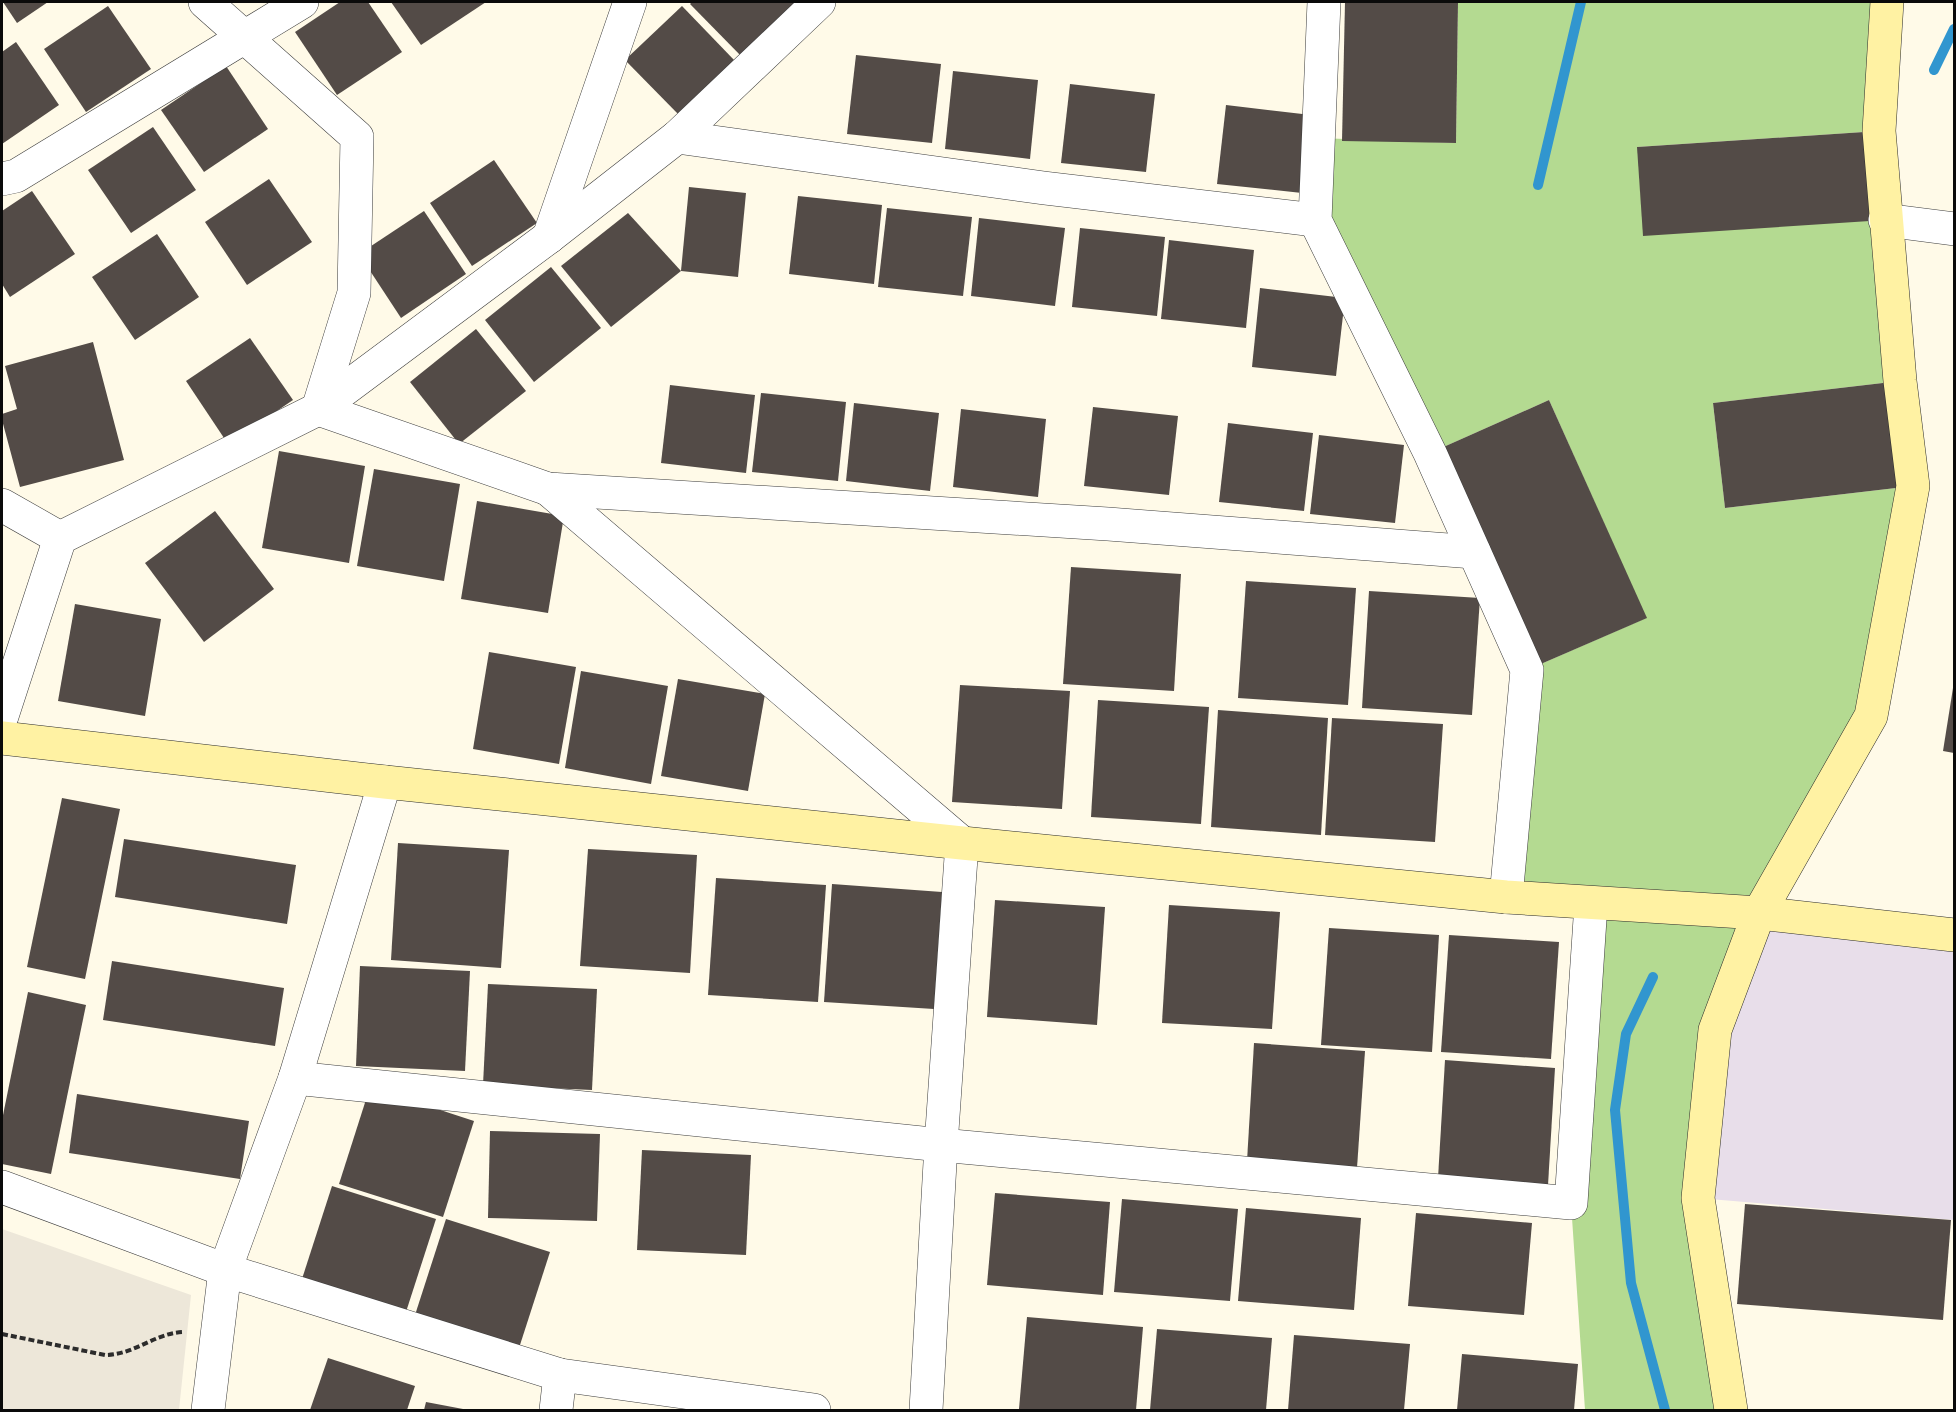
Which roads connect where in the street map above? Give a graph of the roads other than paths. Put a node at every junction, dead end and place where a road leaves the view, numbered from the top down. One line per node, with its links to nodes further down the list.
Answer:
1 (205, 2): 7 (street)
2 (302, 2): 7 (street)
3 (630, 2): 13 (street)
4 (819, 2): 8 (street)
5 (1324, 2): 10 (street)
6 (1887, 2): 11 (main road)
7 (243, 36): 9 (street); 14 (street)
8 (677, 137): 10 (street); 13 (street)
9 (2, 179)
10 (1315, 220): 18 (street)
11 (1885, 220): 12 (street); 25 (main road)
12 (1954, 229)
13 (549, 237): 14 (street)
14 (318, 409): 15 (street); 17 (street)
15 (548, 489): 18 (street); 22 (street)
16 (2, 505): 17 (street)
17 (60, 538): 19 (street)
18 (1474, 552): 23 (street)
19 (2, 716)
20 (2, 738): 21 (main road)
21 (385, 782): 22 (main road); 27 (street)
22 (962, 843): 23 (main road); 28 (street)
23 (1506, 897): 24 (main road)
24 (1591, 904): 25 (main road); 28 (street)
25 (1759, 913): 26 (main road); 36 (main road)
26 (1954, 935)
27 (295, 1078): 28 (street); 30 (street)
28 (941, 1145): 35 (street)
29 (2, 1187): 30 (street)
30 (225, 1270): 31 (street); 32 (street)
31 (560, 1376): 33 (street); 34 (street)
32 (208, 1410)
33 (556, 1410)
34 (814, 1410)
35 (926, 1410)
36 (1731, 1410)

